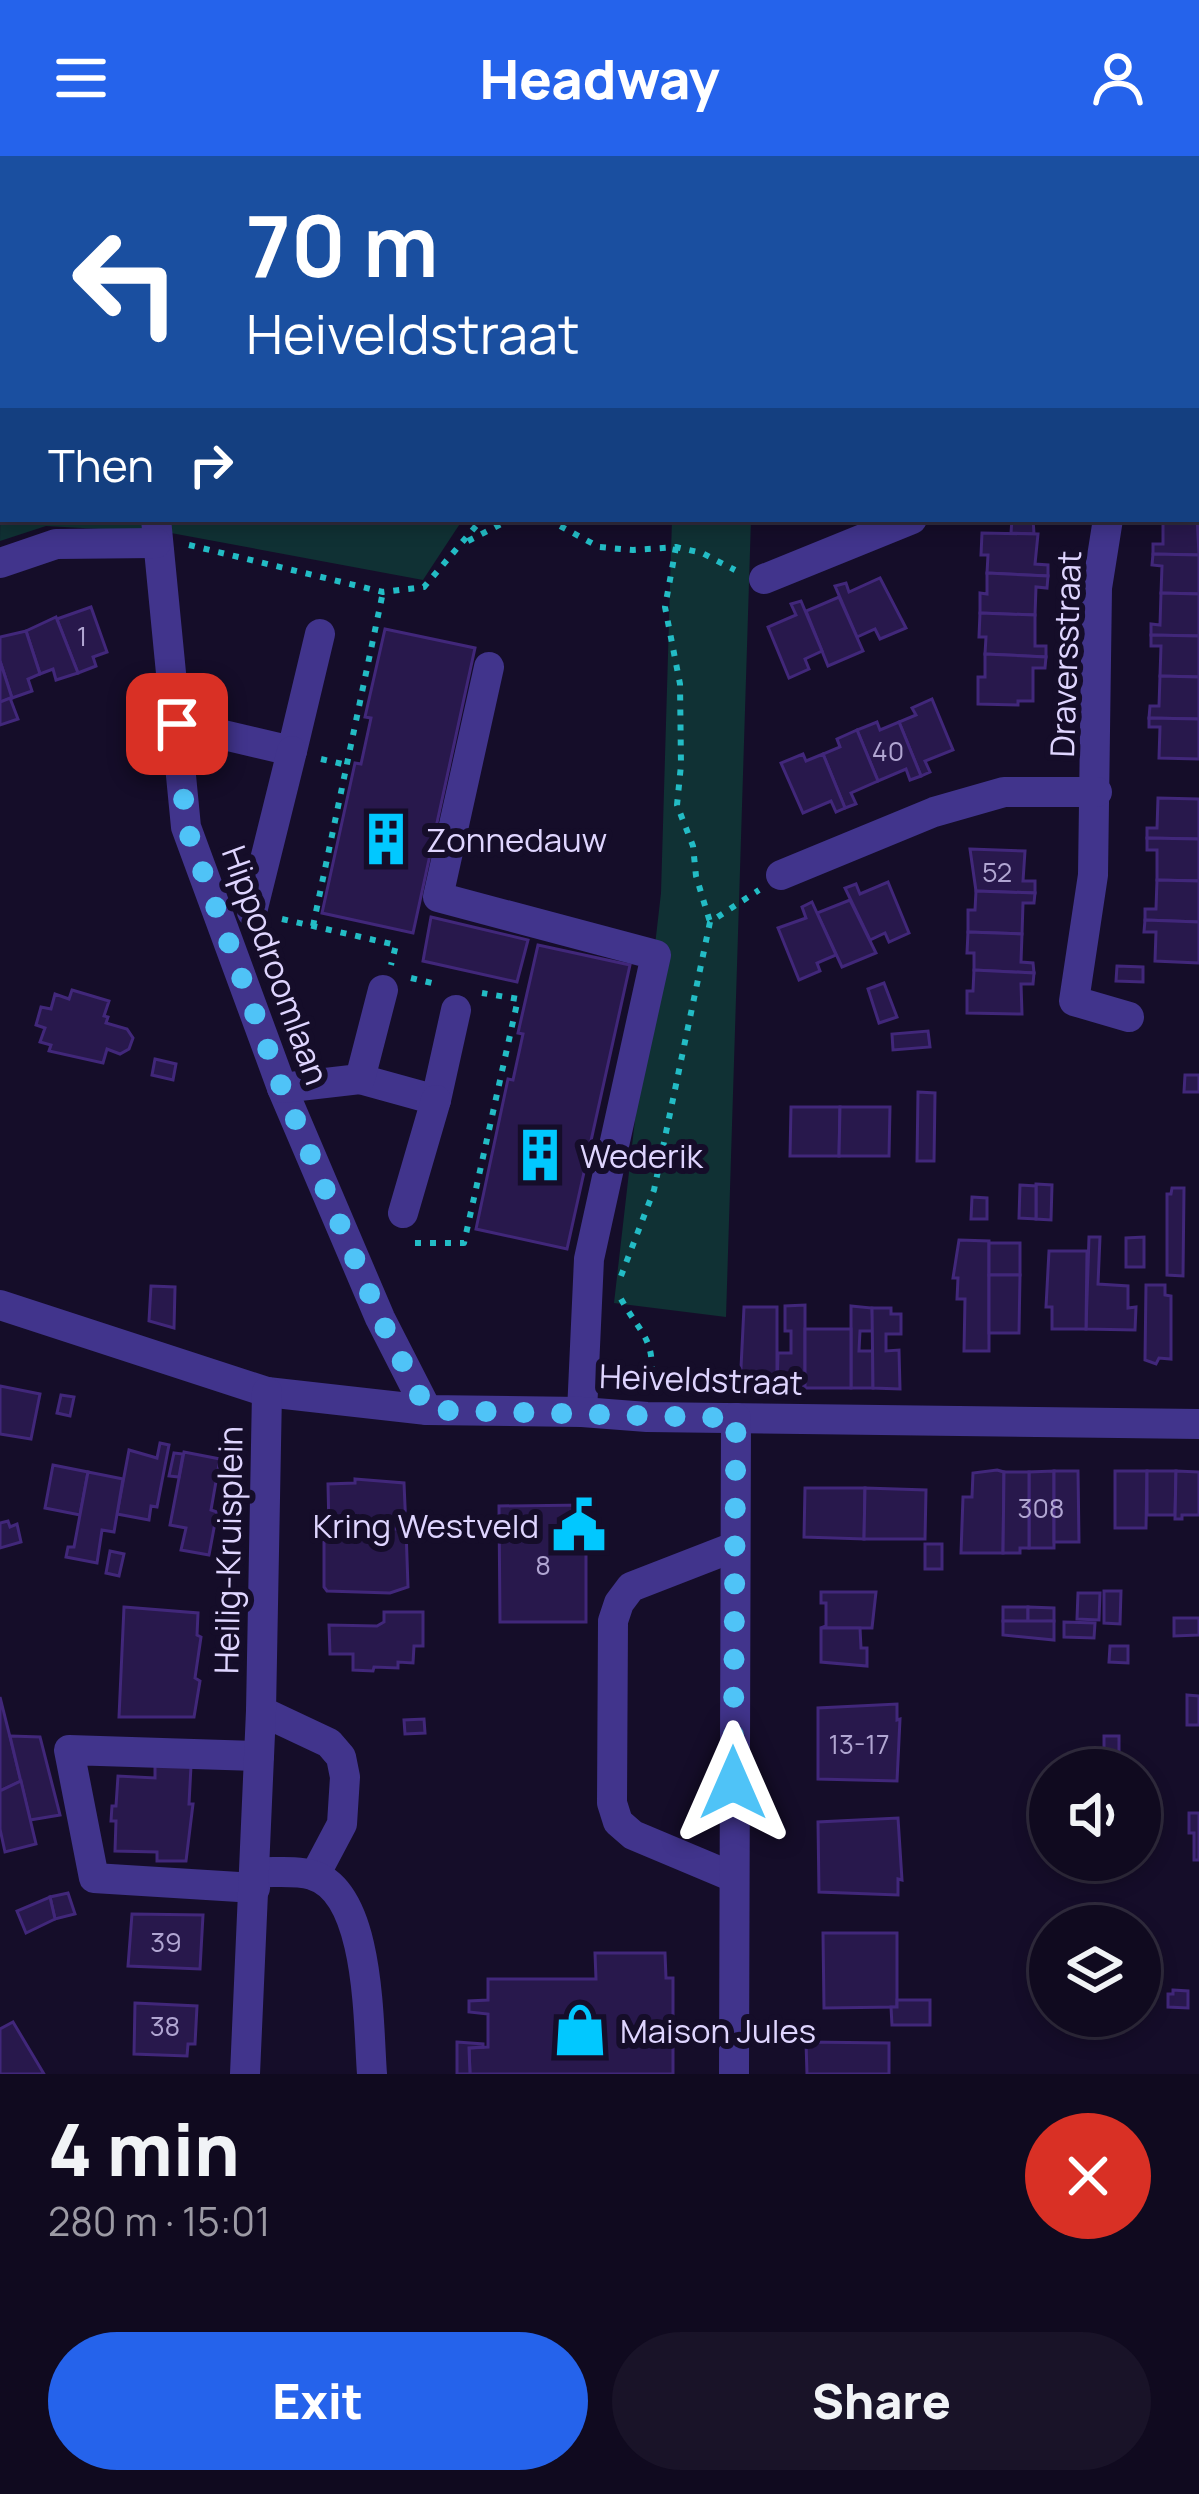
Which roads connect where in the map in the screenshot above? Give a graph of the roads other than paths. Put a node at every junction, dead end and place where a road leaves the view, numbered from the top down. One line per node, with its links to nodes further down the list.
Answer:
1 (905, 522): 5 (street)
2 (1107, 522): 10 (street, Draversstraat)
3 (156, 533): 4 (street); 8 (street, Hippodroomlaan)
4 (0, 563)
5 (764, 579)
6 (320, 634): 9 (street)
7 (489, 667): 23 (street)
8 (177, 724): 9 (street); 17 (street, Hippodroomlaan)
9 (292, 752): 12 (street)
10 (1097, 792): 11 (street, Draversstraat); 15 (street, Draversstraat)
11 (781, 875)
12 (252, 912)
13 (393, 980): 16 (street)
14 (460, 996): 18 (street)
15 (1129, 1017)
16 (360, 1079): 17 (street); 18 (street)
17 (282, 1088): 22 (street, Hippodroomlaan)
18 (436, 1100): 19 (street)
19 (404, 1214)
20 (0, 1305): 21 (street, Heiveldstraat)
21 (267, 1392): 22 (street, Heiveldstraat); 27 (street, Heilig-Kruisplein)
22 (427, 1410): 23 (street, Heiveldstraat)
23 (582, 1412): 24 (street, Heiveldstraat)
24 (736, 1418): 25 (street, Heiveldstraat); 26 (street)
25 (1199, 1424)
26 (734, 1547): 30 (street); 30 (street)
27 (261, 1711): 28 (street, Heilig-Kruisplein); 29 (street, Heilig-Kruisplein)
28 (259, 1756): 31 (street, Heilig-Kruisplein); 31 (street)
29 (314, 1875): 31 (street); 33 (street)
30 (733, 1877): 34 (street)
31 (255, 1880): 32 (street, Heilig-Kruisplein)
32 (245, 2074)
33 (372, 2074)
34 (734, 2074)

